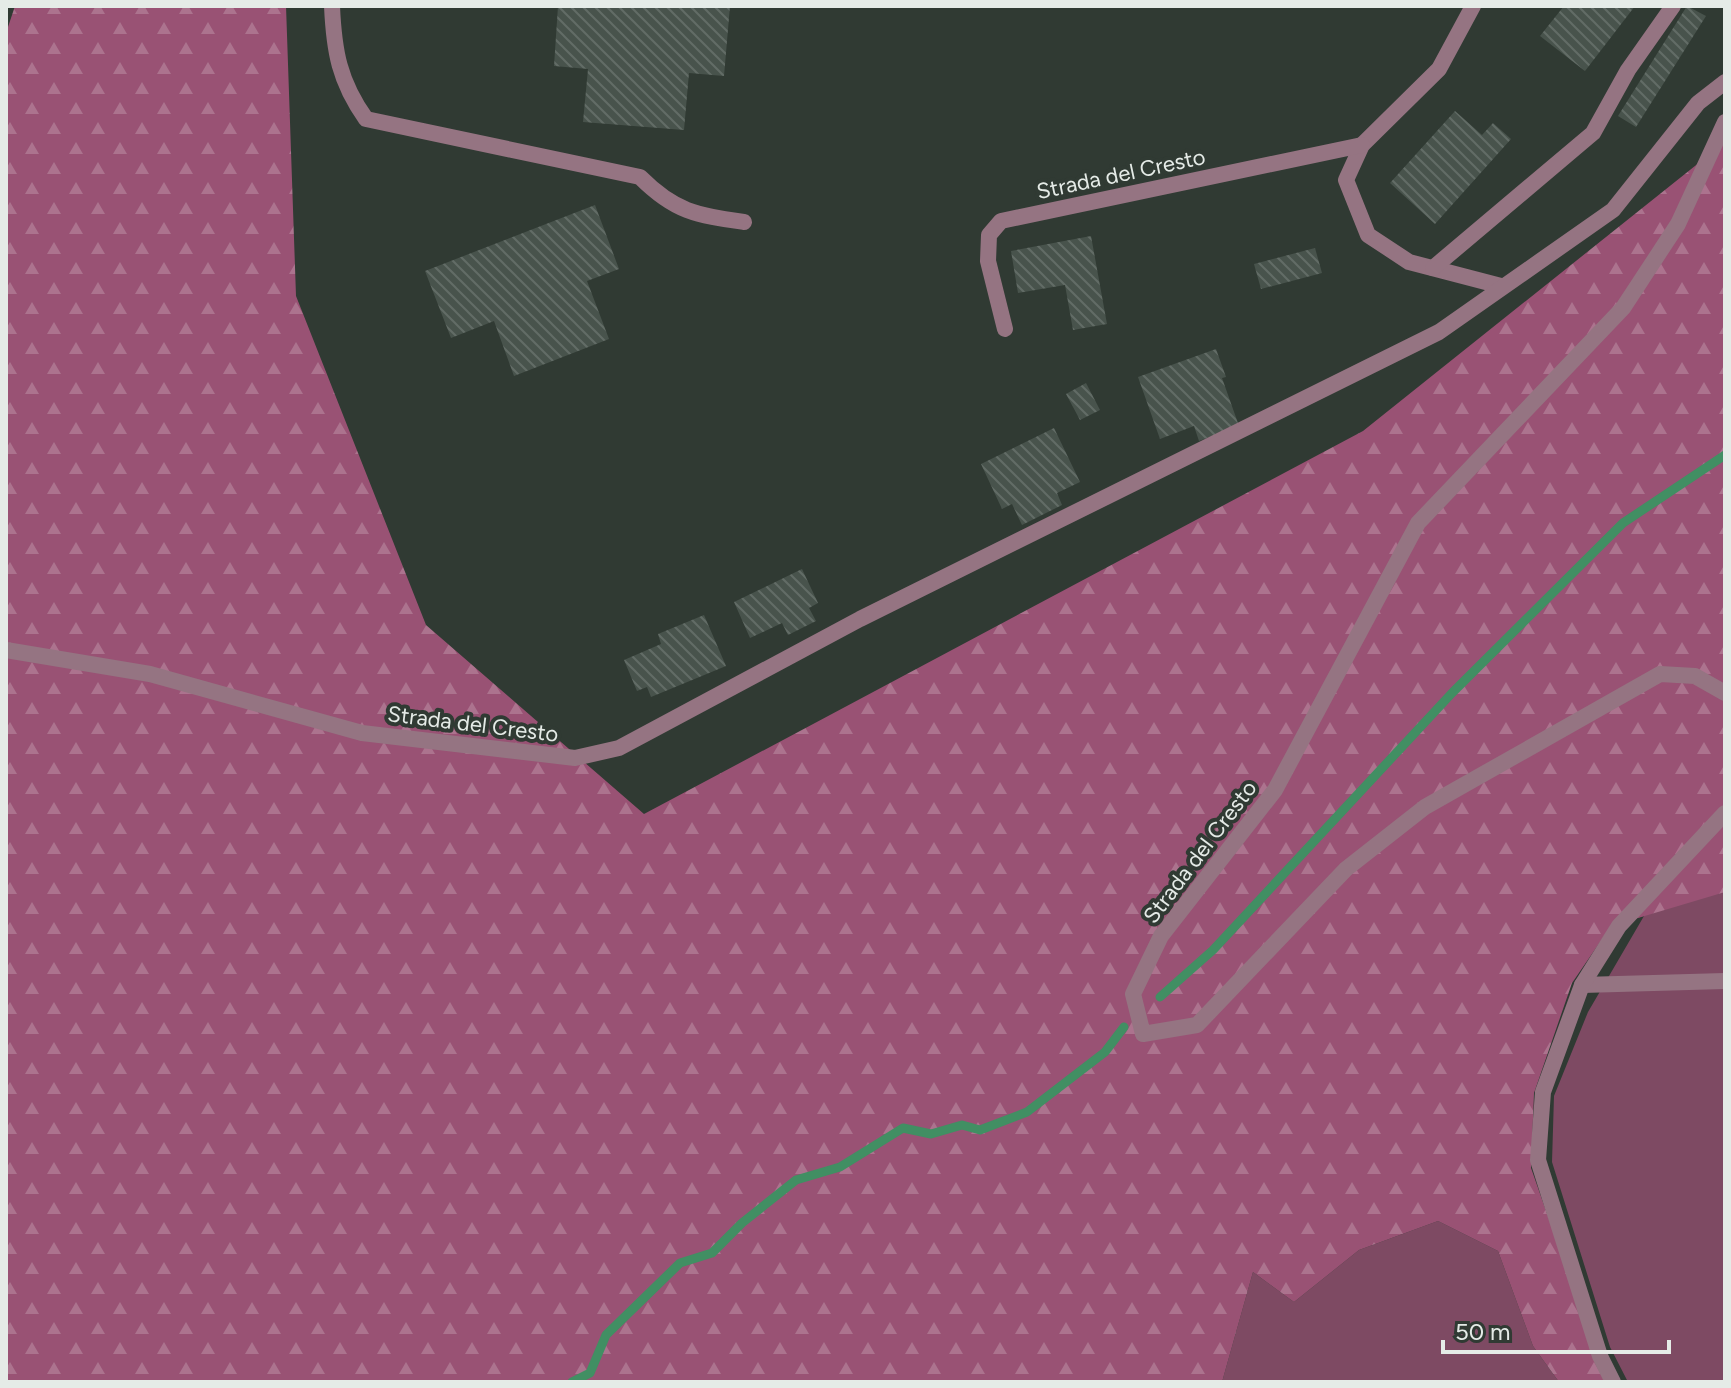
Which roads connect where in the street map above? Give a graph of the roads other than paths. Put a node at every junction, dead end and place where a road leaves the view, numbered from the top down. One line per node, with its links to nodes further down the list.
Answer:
1 (332, 6): 7 (street)
2 (1473, 6): 6 (street)
3 (1673, 6): 8 (street)
4 (1725, 82): 9 (street, Strada del Cresto)
5 (1725, 122): 12 (street, Strada del Cresto)
6 (1362, 145): 8 (street); 10 (street, Strada del Cresto)
7 (744, 222)
8 (1433, 268): 9 (street)
9 (1501, 286): 11 (street, Strada del Cresto)
10 (1005, 329)
11 (6, 650)
12 (1725, 693)
13 (1725, 813): 15 (street)
14 (1725, 981): 15 (street)
15 (1582, 985): 16 (street)
16 (1613, 1382)

